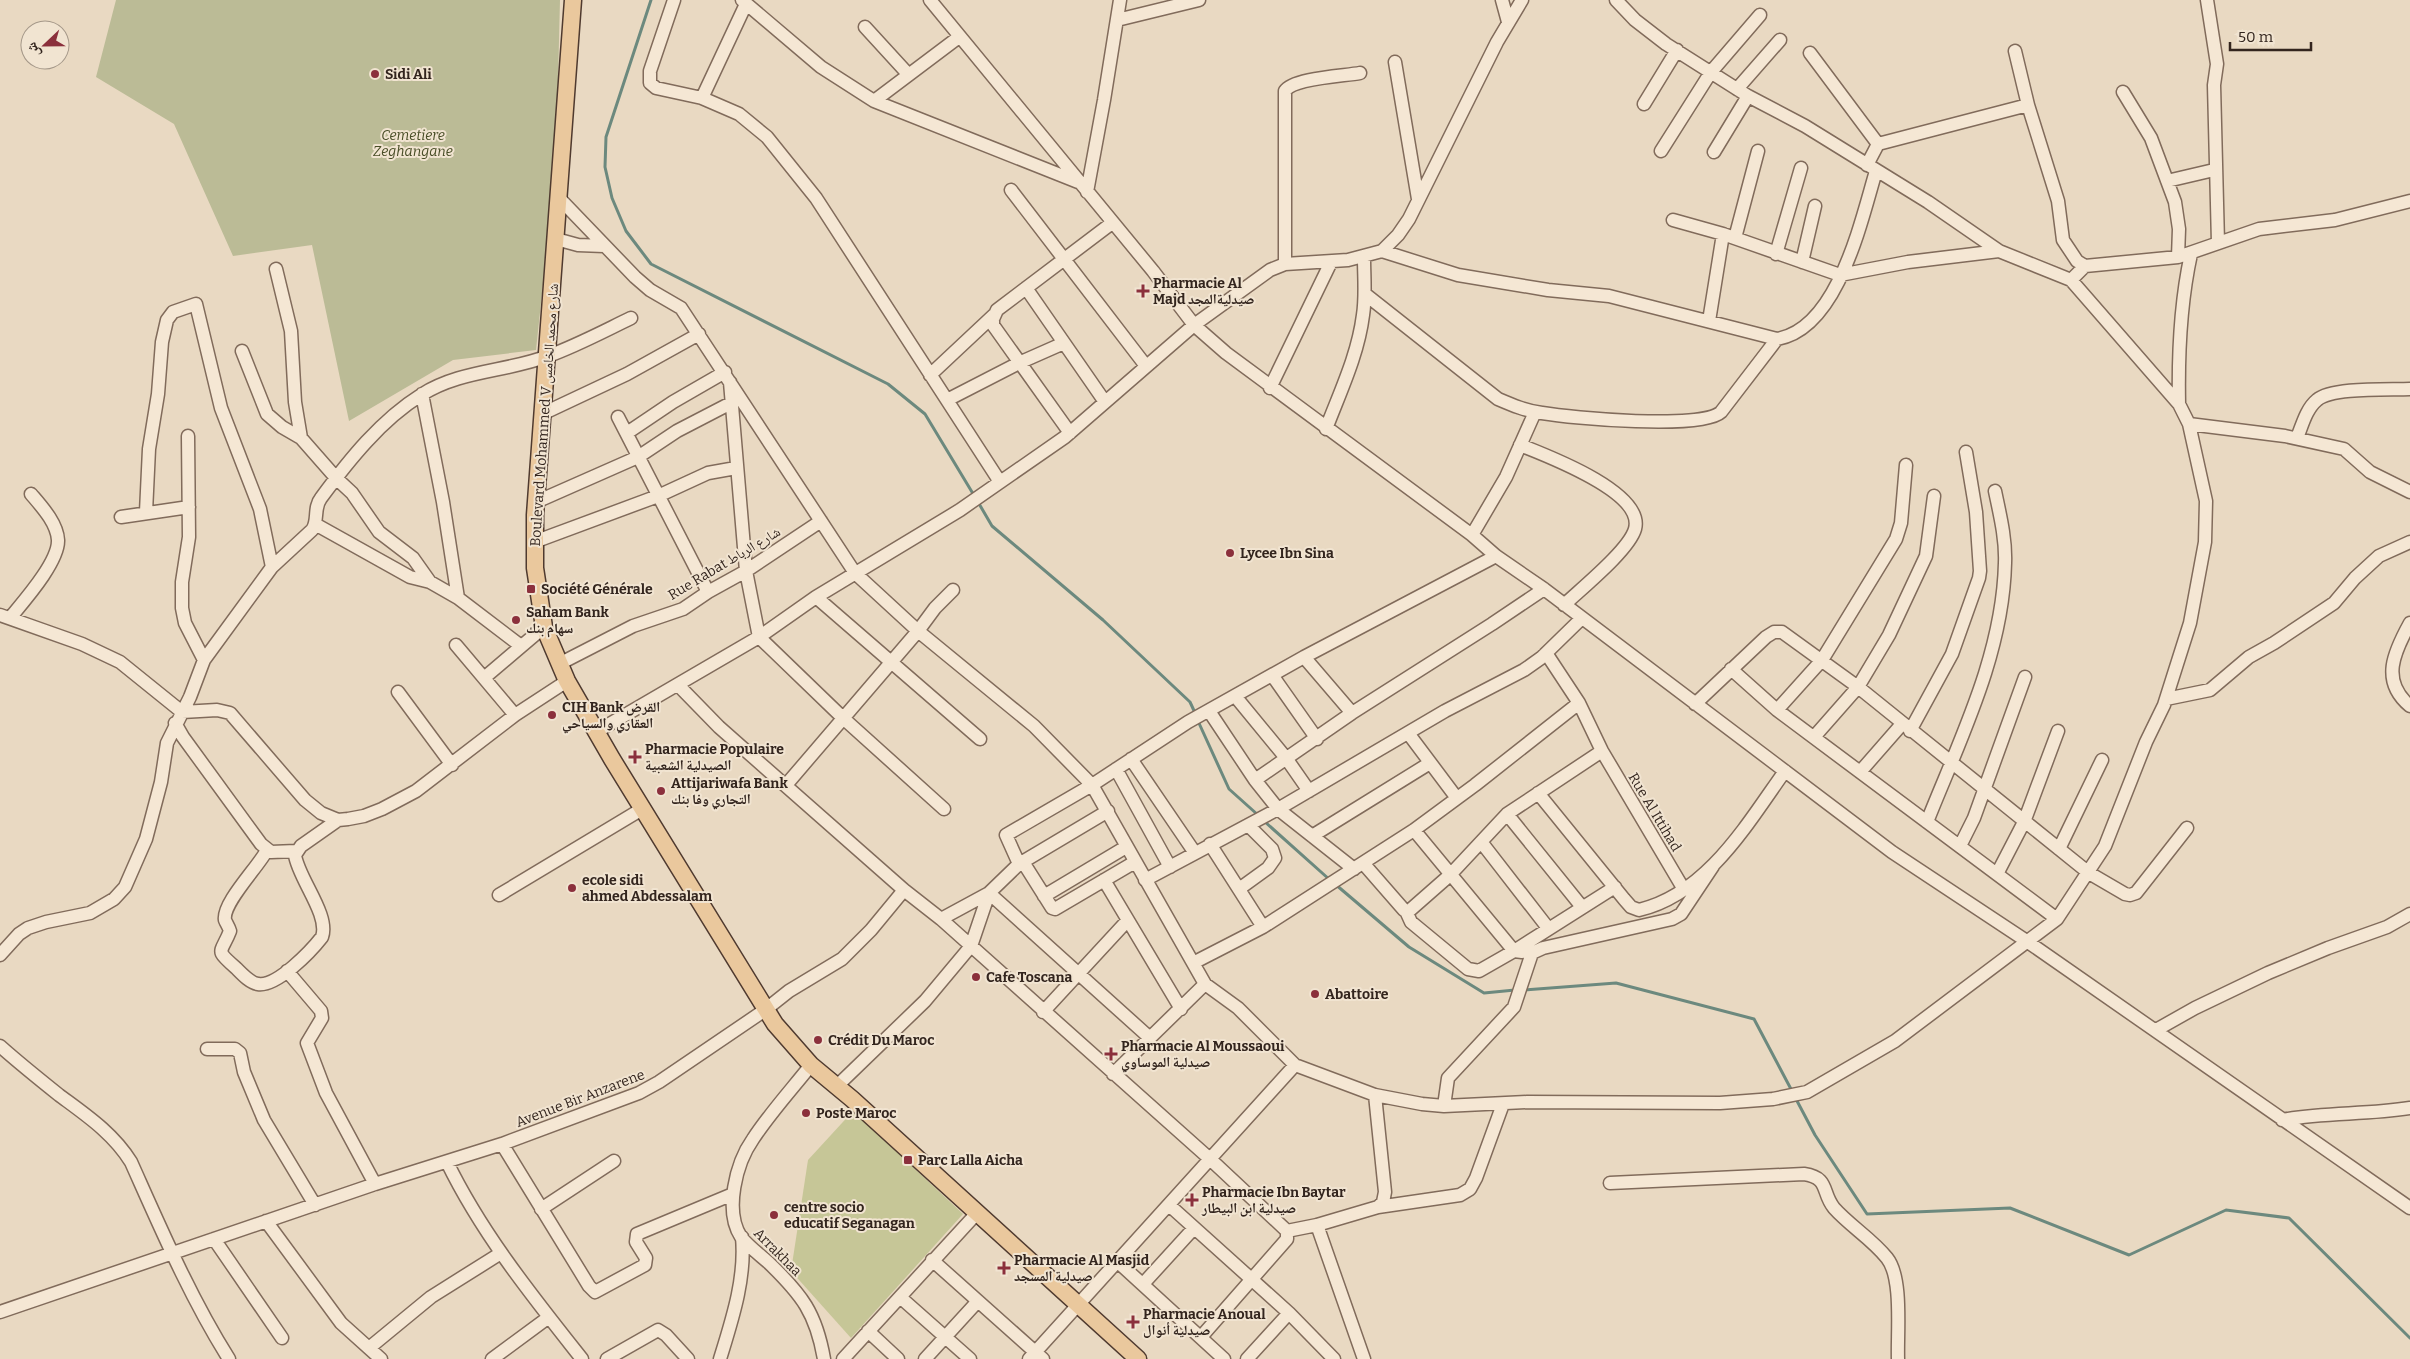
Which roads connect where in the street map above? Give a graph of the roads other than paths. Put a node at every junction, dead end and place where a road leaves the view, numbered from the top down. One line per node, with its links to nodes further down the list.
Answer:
1 (573, 0): 41 (main road, Boulevard Mohammed V شارع محمد الخامس)
2 (674, 0): 26 (street)
3 (930, 0): 15 (street)
4 (1120, 0): 12 (street)
5 (1200, 0): 12 (street)
6 (1502, 0): 13 (street)
7 (1522, 0): 13 (street)
8 (1616, 0): 17 (street)
9 (2207, 0): 36 (street)
10 (744, 2): 26 (street); 27 (street)
11 (1760, 15): 21 (street)
12 (1117, 20): 40 (street)
13 (1508, 22): 42 (street)
14 (865, 27): 23 (street)
15 (959, 37): 23 (street); 38 (street)
16 (1780, 40): 24 (street)
17 (1677, 50): 21 (street); 28 (street)
18 (2015, 51): 29 (street)
19 (1810, 52): 30 (street)
20 (1395, 62): 42 (street)
21 (1711, 72): 24 (street); 31 (street)
22 (1360, 73): 60 (street)
23 (908, 74): 27 (street)
24 (1743, 92): 33 (street); 35 (street)
25 (2122, 92): 37 (street)
26 (702, 98): 78 (street)
27 (874, 101): 38 (street)
28 (1644, 104)
29 (2028, 105): 30 (street); 61 (street)
30 (1878, 144): 35 (street)
31 (1661, 151)
32 (1758, 151): 48 (street)
33 (1714, 152)
34 (1801, 168): 54 (street)
35 (1871, 168): 52 (street); 63 (street)
36 (2214, 170): 37 (street); 50 (street)
37 (2167, 181): 55 (street)
38 (1078, 182): 40 (street)
39 (1011, 190): 56 (street)
40 (1087, 192): 46 (street)
41 (559, 198): 49 (main road, Boulevard Mohammed V شارع محمد الخامس); 51 (street)
42 (1418, 199): 53 (street)
43 (2410, 201): 50 (street)
44 (1815, 206): 59 (street)
45 (1673, 220): 47 (street)
46 (1112, 223): 56 (street); 70 (street)
47 (1723, 234): 48 (street); 69 (street)
48 (1735, 238): 54 (street)
49 (556, 239): 51 (street); 75 (main road, Boulevard Mohammed V شارع محمد الخامس)
50 (2218, 244): 55 (street)
51 (604, 246): 71 (street)
52 (1999, 251): 63 (street); 64 (street)
53 (1382, 252): 57 (street); 69 (street)
54 (1776, 254): 59 (street)
55 (2185, 256): 61 (street); 86 (street)
56 (1064, 257): 65 (street); 77 (street)
57 (1364, 258): 58 (street); 66 (street)
58 (1331, 262): 60 (street); 80 (street)
59 (1802, 262): 63 (street)
60 (1285, 264): 70 (street)
61 (2085, 266): 64 (street)
62 (276, 269): 95 (street)
63 (1840, 275): 72 (street)
64 (2071, 280): 86 (street)
65 (1026, 288): 67 (street); 73 (street)
66 (1365, 294): 87 (street); 91 (street)
67 (994, 316): 76 (street); 78 (street)
68 (631, 318): 75 (street)
69 (1709, 321): 72 (street)
70 (1194, 325): 77 (street); 80 (street)
71 (699, 334): 79 (street); 88 (street)
72 (1777, 339): 87 (street)
73 (1064, 343): 76 (street); 85 (street)
74 (242, 351): 95 (street)
75 (548, 356): 82 (street); 88 (main road, Boulevard Mohammed V شارع محمد الخامس)
76 (1021, 362): 83 (street); 92 (street)
77 (1146, 366): 85 (street)
78 (930, 375): 83 (street)
79 (727, 376): 84 (street); 93 (street); 113 (street)
80 (1270, 388): 91 (street)
81 (2410, 389): 96 (street)
82 (422, 394): 102 (street); 127 (street)
83 (947, 400): 103 (street)
84 (731, 402): 99 (street); 101 (street)
85 (1105, 402): 92 (street)
86 (2179, 404): 90 (street)
87 (1535, 412): 97 (street)
88 (542, 414): 109 (main road, Boulevard Mohammed V شارع محمد الخامس)
89 (618, 417): 93 (street)
90 (2188, 424): 96 (street); 152 (street)
91 (1326, 429): 115 (street)
92 (1070, 433): 103 (street)
93 (627, 434): 99 (street)
94 (188, 436): 110 (street)
95 (301, 438): 102 (street)
96 (2297, 438): 105 (street)
97 (1520, 445): 115 (street); 128 (street)
98 (1966, 452): 162 (street)
99 (638, 457): 107 (street); 109 (street)
100 (1906, 465): 140 (street)
101 (736, 468): 107 (street); 120 (street)
102 (337, 480): 114 (street); 122 (street)
103 (1000, 482): 121 (street)
104 (1995, 491): 174 (street)
105 (2410, 492)
106 (32, 494): 129 (street)
107 (658, 496): 116 (street); 125 (street)
108 (1934, 496): 149 (street)
109 (536, 502): 116 (main road, Boulevard Mohammed V شارع محمد الخامس)
110 (189, 508): 111 (street); 139 (street)
111 (146, 512): 112 (street); 119 (street)
112 (120, 517)
113 (821, 521): 120 (street, Rue Rabat شارع الرباط); 121 (street)
114 (315, 524): 119 (street); 122 (street)
115 (1472, 536): 118 (street)
116 (534, 542): 132 (main road, Boulevard Mohammed V شارع محمد الخامس)
117 (2410, 542): 152 (street)
118 (1496, 556): 123 (street); 138 (street)
119 (272, 567): 139 (street)
120 (746, 571): 125 (street, Rue Rabat شارع الرباط); 134 (street)
121 (855, 573): 126 (street); 133 (street)
122 (430, 582): 127 (street)
123 (1544, 589): 128 (street); 158 (street)
124 (953, 590): 133 (street)
125 (708, 592): 142 (street, Rue Rabat شارع الرباط)
126 (816, 597): 134 (street); 141 (street)
127 (458, 598): 136 (street)
128 (1564, 605): 130 (street)
129 (5, 616): 160 (street)
130 (1582, 618): 137 (street); 154 (street)
131 (2410, 624): 155 (street)
132 (544, 627): 136 (street); 142 (main road, Boulevard Mohammed V شارع محمد الخامس)
133 (918, 631): 141 (street); 180 (street)
134 (759, 637): 148 (street); 161 (street)
135 (456, 645): 146 (street)
136 (521, 646): 146 (street)
137 (1546, 653): 153 (street, Rue Al Ittihad); 165 (street)
138 (1304, 657): 144 (street); 158 (street)
139 (204, 660): 160 (street)
140 (1822, 660): 143 (street); 149 (street); 156 (street)
141 (890, 662): 161 (street); 167 (street)
142 (559, 664): 147 (main road, Boulevard Mohammed V شارع محمد الخامس)
143 (1731, 669): 154 (street); 156 (street)
144 (1272, 675): 151 (street); 168 (street)
145 (2025, 677): 182 (street)
146 (484, 678): 159 (street)
147 (567, 681): 159 (street); 164 (main road, Boulevard Mohammed V شارع محمد الخامس)
148 (679, 686): 164 (street); 181 (street)
149 (1858, 687): 162 (street); 166 (street)
150 (398, 692): 175 (street)
151 (1235, 696): 157 (street); 170 (street)
152 (2166, 699): 211 (street)
153 (1578, 703): 169 (street, Rue Al Ittihad); 185 (street)
154 (1695, 704): 177 (street)
155 (2410, 706)
156 (1777, 710): 166 (street)
157 (1208, 711): 171 (street); 179 (street)
158 (1352, 713): 168 (street)
159 (515, 715): 175 (street)
160 (179, 718): 191 (street); 202 (street); 235 (street)
161 (843, 718): 181 (street); 187 (street)
162 (1906, 728): 174 (street); 178 (street)
163 (2058, 731): 193 (street)
164 (596, 732): 186 (main road, Boulevard Mohammed V شارع محمد الخامس)
165 (1408, 733): 173 (street); 183 (street)
166 (1814, 737): 178 (street)
167 (980, 739)
168 (1317, 739): 170 (street)
169 (1602, 751): 184 (street); 217 (street, Rue Al Ittihad)
170 (1286, 758): 179 (street); 183 (street)
171 (1131, 759): 176 (street); 205 (street)
172 (2102, 760): 203 (street)
173 (1430, 763): 185 (street); 197 (street)
174 (1950, 763): 182 (street); 192 (street)
175 (452, 765): 191 (street)
176 (1116, 769): 180 (street); 210 (street)
177 (1786, 771): 209 (street); 231 (street)
178 (1860, 772): 192 (street)
179 (1255, 780): 188 (street)
180 (1092, 785): 189 (street); 207 (street)
181 (786, 786): 219 (street)
182 (1984, 791): 193 (street); 200 (street)
183 (1309, 792): 188 (street)
184 (1538, 793): 190 (street); 216 (street)
185 (1456, 798): 196 (street)
186 (642, 809): 221 (street); 241 (main road, Boulevard Mohammed V شارع محمد الخامس)
187 (944, 809)
188 (1277, 810): 194 (street); 197 (street)
189 (1108, 811): 201 (street); 207 (street)
190 (1507, 814): 198 (street); 223 (street)
191 (338, 820): 204 (street)
192 (1927, 822): 200 (street)
193 (2024, 822): 203 (street); 212 (street)
194 (1252, 823): 199 (street); 218 (street)
195 (2186, 828): 211 (street)
196 (1414, 830): 208 (street); 213 (street)
197 (1312, 836): 208 (street)
198 (1482, 843): 213 (street); 230 (street)
199 (1210, 844): 205 (street); 218 (street)
200 (1960, 846): 212 (street)
201 (1126, 847): 206 (street); 222 (street)
202 (267, 850): 204 (street); 237 (street)
203 (2059, 850): 211 (street)
204 (296, 851): 237 (street)
205 (1195, 853): 210 (street)
206 (1135, 862): 214 (street); 215 (street)
207 (1021, 863): 220 (street); 222 (street)
208 (1359, 866): 224 (street); 229 (street)
209 (1712, 866): 217 (street); 234 (street)
210 (1170, 867): 215 (street)
211 (2089, 873): 227 (street)
212 (1997, 874): 227 (street)
213 (1450, 875): 224 (street); 233 (street)
214 (1104, 880): 222 (street); 228 (street)
215 (1146, 880): 236 (street)
216 (1615, 887): 217 (street); 223 (street)
217 (1683, 888)
218 (1239, 889): 229 (street)
219 (904, 890): 226 (street); 241 (street, Avenue Bir Anzarene)
220 (989, 893): 226 (street); 232 (street); 238 (street)
221 (499, 896)
222 (1044, 896)
223 (1582, 907): 230 (street)
224 (1406, 911): 233 (street)
225 (2410, 914): 243 (street)
226 (940, 919): 232 (street)
227 (2057, 919): 231 (street)
228 (1127, 921): 238 (street); 240 (street)
229 (1263, 927): 236 (street)
230 (1548, 928): 233 (street)
231 (2028, 942): 243 (street); 252 (street)
232 (971, 946): 242 (street); 250 (street)
233 (1514, 951): 234 (street)
234 (1532, 953): 253 (street)
235 (0, 955)
236 (1193, 964): 239 (street)
237 (287, 972): 261 (street)
238 (1079, 974): 242 (street); 244 (street)
239 (1205, 984): 240 (street); 248 (street)
240 (1180, 1009): 244 (street)
241 (765, 1010): 247 (main road, Boulevard Mohammed V شارع محمد الخامس); 256 (street, Avenue Bir Anzarene)
242 (1043, 1012): 249 (street)
243 (2156, 1030): 255 (street)
244 (1150, 1038): 249 (street)
245 (0, 1046): 278 (street)
246 (207, 1049): 265 (street)
247 (811, 1064): 250 (main road, Boulevard Mohammed V شارع محمد الخامس); 262 (street, Arrakhaa)
248 (1294, 1065): 251 (street); 257 (street)
249 (1113, 1074): 257 (street)
250 (837, 1086): 270 (main road, Boulevard Mohammed V شارع محمد الخامس)
251 (1376, 1095): 253 (street); 267 (street)
252 (1503, 1104): 253 (street); 267 (street)
253 (1444, 1106)
254 (2410, 1108): 255 (street)
255 (2282, 1120): 264 (street)
256 (502, 1144): 259 (street, Avenue Bir Anzarene); 269 (street)
257 (1210, 1159): 266 (street); 274 (street)
258 (614, 1161): 269 (street)
259 (447, 1162): 261 (street, Avenue Bir Anzarene); 277 (street)
260 (1610, 1183): 312 (street)
261 (375, 1184): 265 (street, Avenue Bir Anzarene)
262 (733, 1194): 269 (street); 275 (street, Arrakhaa)
263 (2410, 1194): 264 (street)
264 (2398, 1200): 268 (street)
265 (315, 1205): 271 (street, Avenue Bir Anzarene)
266 (1168, 1205): 273 (street); 280 (street)
267 (1378, 1207): 272 (street)
268 (2410, 1208)
269 (541, 1210)
270 (977, 1213): 279 (street); 285 (main road, Boulevard Mohammed V شارع محمد الخامس)
271 (266, 1222): 276 (street, Avenue Bir Anzarene); 293 (street)
272 (1317, 1225): 274 (street); 311 (street)
273 (1194, 1228): 281 (street); 282 (street)
274 (1287, 1231): 281 (street)
275 (742, 1237): 302 (street); 303 (street, Arrakhaa)
276 (214, 1239): 278 (street, Avenue Bir Anzarene); 292 (street)
277 (501, 1253): 288 (street); 293 (street)
278 (172, 1254): 286 (street, Avenue Bir Anzarene); 296 (street)
279 (932, 1260): 283 (street); 284 (street)
280 (1118, 1262): 282 (street); 285 (street)
281 (1251, 1280): 287 (street); 291 (street)
282 (1142, 1284): 291 (street)
283 (900, 1297): 289 (street); 290 (street)
284 (978, 1301): 290 (street); 294 (street)
285 (1078, 1305): 294 (street); 308 (main road, Boulevard Mohammed V شارع محمد الخامس)
286 (0, 1312)
287 (1289, 1313): 309 (street); 310 (street)
288 (549, 1317): 298 (street); 299 (street)
289 (868, 1331): 304 (street); 305 (street)
290 (945, 1337): 306 (street); 307 (street)
291 (1201, 1337): 295 (street)
292 (282, 1338)
293 (369, 1348): 297 (street)
294 (1036, 1357)
295 (1219, 1358)
296 (229, 1359)
297 (381, 1359)
298 (492, 1359)
299 (582, 1359)
300 (606, 1359): 301 (street)
301 (688, 1359)
302 (720, 1359)
303 (824, 1359)
304 (843, 1359)
305 (898, 1359)
306 (925, 1359)
307 (970, 1359)
308 (1138, 1359)
309 (1247, 1359)
310 (1334, 1359)
311 (1364, 1359)
312 (1898, 1359)

